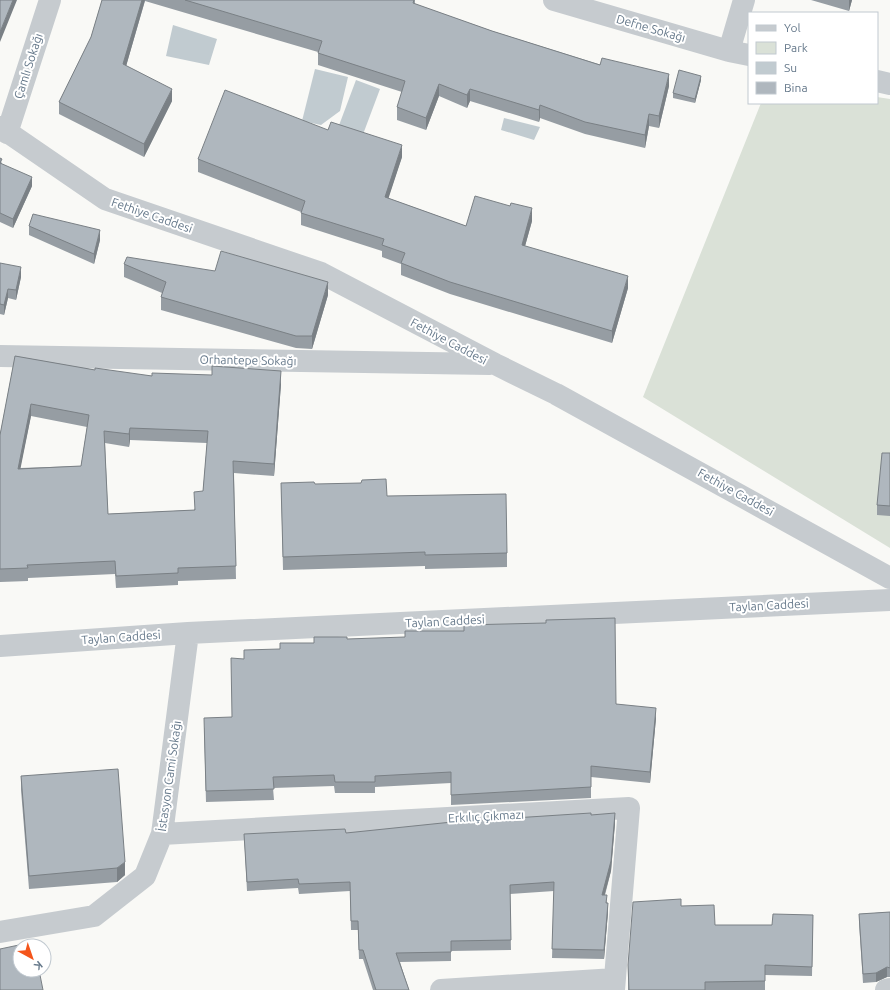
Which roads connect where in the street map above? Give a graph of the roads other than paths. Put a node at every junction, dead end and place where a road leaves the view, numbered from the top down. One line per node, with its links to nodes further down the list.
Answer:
1 (50, 0): 7 (street, Çamlı Sokağı)
2 (554, 0): 4 (street, Defne Sokağı)
3 (744, 0): 4 (street)
4 (739, 53)
5 (878, 81): 6 (street)
6 (890, 84)
7 (4, 130): 9 (street, Fethiye Caddesi)
8 (0, 356): 9 (street, Orhantepe Sokağı)
9 (495, 364): 10 (street, Fethiye Caddesi)
10 (890, 578)
11 (890, 600): 12 (street, Taylan Caddesi)
12 (188, 633): 13 (street, Taylan Caddesi); 14 (street, İstasyon Cami Sokağı)
13 (0, 646)
14 (162, 834): 15 (street, İstasyon Cami Sokağı); 16 (street, Erkılıç Çıkmazı)
15 (0, 932)
16 (614, 984): 18 (street)
17 (890, 989): 19 (street)
18 (441, 990)
19 (886, 990)

